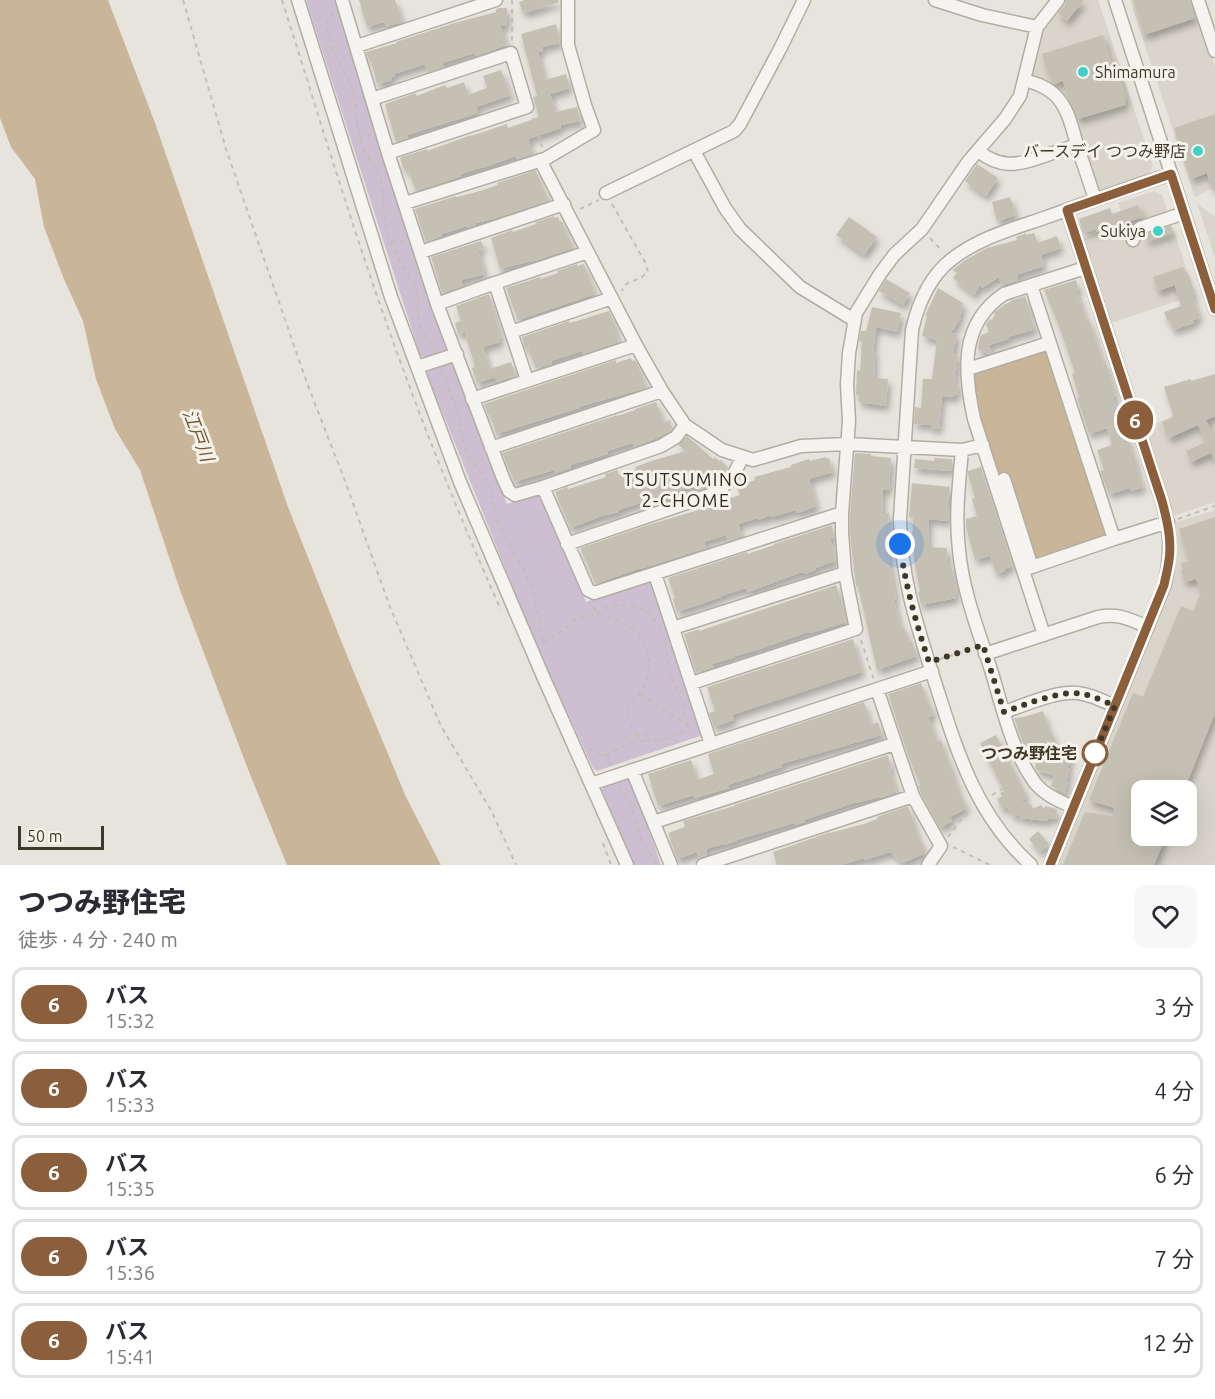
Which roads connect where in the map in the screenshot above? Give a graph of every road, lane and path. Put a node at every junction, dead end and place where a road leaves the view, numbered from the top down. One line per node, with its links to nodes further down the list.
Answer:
1 (183, 0): 105 (path)
2 (298, 0): 48 (street)
3 (496, 0): 13 (street)
4 (512, 0): 15 (path)
5 (568, 0): 23 (street)
6 (804, 0): 20 (street)
7 (935, 0): 12 (street)
8 (1058, 0): 12 (street)
9 (1115, 0): 24 (street)
10 (1198, 0): 14 (street)
11 (344, 5): 13 (street); 46 (path)
12 (1037, 27): 16 (street)
13 (357, 46): 17 (street)
14 (1215, 51)
15 (511, 53): 17 (street); 18 (street)
16 (1024, 81): 19 (street); 21 (street)
17 (372, 99): 22 (street)
18 (527, 107): 22 (street); 23 (path)
19 (1077, 145): 21 (street); 26 (street)
20 (694, 151): 25 (street); 42 (street)
21 (978, 151): 31 (street)
22 (388, 153): 27 (street)
23 (543, 160): 27 (street); 28 (street)
24 (1171, 174): 26 (street); 30 (street)
25 (607, 194): 28 (path); 39 (path)
26 (1095, 199): 29 (street)
27 (405, 203): 33 (street)
28 (566, 210): 33 (street); 34 (street)
29 (1067, 210): 35 (street); 36 (street)
30 (1184, 213): 32 (street); 40 (street)
31 (922, 229): 35 (path); 42 (street)
32 (1133, 240)
33 (421, 252): 41 (street)
34 (588, 252): 37 (street); 39 (street)
35 (950, 260): 57 (street)
36 (1085, 268): 38 (street); 65 (street)
37 (495, 283): 41 (street); 43 (street)
38 (1031, 285): 44 (street); 50 (street)
39 (616, 297): 43 (street); 45 (street)
40 (1214, 302)
41 (437, 304): 47 (street)
42 (854, 320): 55 (street)
43 (511, 332): 51 (street)
44 (1049, 343): 50 (street); 66 (street)
45 (636, 345): 51 (street); 52 (street)
46 (435, 353)
47 (457, 354): 48 (street); 53 (street)
48 (417, 367): 99 (street)
49 (440, 368): 77 (path)
50 (968, 369): 56 (street)
51 (527, 381): 53 (street)
52 (662, 391): 54 (street); 58 (street)
53 (472, 399): 58 (street)
54 (685, 425): 60 (street); 62 (street)
55 (847, 444): 57 (street); 60 (street); 64 (street)
56 (982, 445): 59 (street); 68 (street)
57 (904, 446): 59 (street); 80 (street)
58 (491, 448): 62 (street)
59 (962, 450): 78 (street)
60 (742, 457): 67 (street)
61 (1004, 479): 68 (street)
62 (543, 487): 67 (street)
63 (1215, 506): 65 (path)
64 (842, 513): 69 (street); 70 (street)
65 (1168, 522): 66 (street); 73 (street)
66 (1114, 539): 68 (street)
67 (567, 544): 69 (street)
68 (1027, 569): 76 (street)
69 (655, 573): 74 (street)
70 (845, 573): 74 (street); 75 (street)
71 (594, 604): 72 (path)
72 (595, 615): 77 (path); 83 (path); 86 (path)
73 (1148, 627): 76 (street); 84 (street)
74 (673, 628): 81 (street)
75 (856, 629): 81 (street); 82 (path)
76 (1044, 635): 78 (street)
77 (543, 642): 79 (path)
78 (984, 649): 80 (path); 85 (street)
79 (546, 653)
80 (930, 667): 82 (street); 101 (street)
81 (692, 683): 92 (street)
82 (876, 686): 92 (street); 93 (street)
83 (640, 694): 86 (path); 89 (path)
84 (1115, 706): 85 (street); 102 (street)
85 (1004, 712): 98 (street)
86 (682, 721): 87 (path)
87 (687, 725): 88 (path); 91 (path)
88 (697, 733)
89 (637, 735): 90 (path); 91 (path)
90 (638, 740): 91 (path); 95 (path)
91 (646, 740)
92 (711, 744): 96 (street)
93 (894, 744): 100 (street); 103 (street)
94 (589, 750): 95 (path)
95 (607, 754): 97 (path)
96 (632, 770): 97 (street); 103 (street)
97 (614, 772): 99 (street); 107 (path)
98 (1030, 774): 101 (path); 102 (street)
99 (591, 784): 106 (street)
100 (913, 796): 104 (street); 109 (street)
101 (984, 801): 104 (path); 112 (street)
102 (1073, 807): 113 (street)
103 (654, 822): 108 (street)
104 (944, 844): 110 (street); 111 (path)
105 (516, 865)
106 (627, 865)
107 (657, 865)
108 (671, 865)
109 (703, 865)
110 (928, 865)
111 (990, 865)
112 (1031, 865)
113 (1050, 865)

